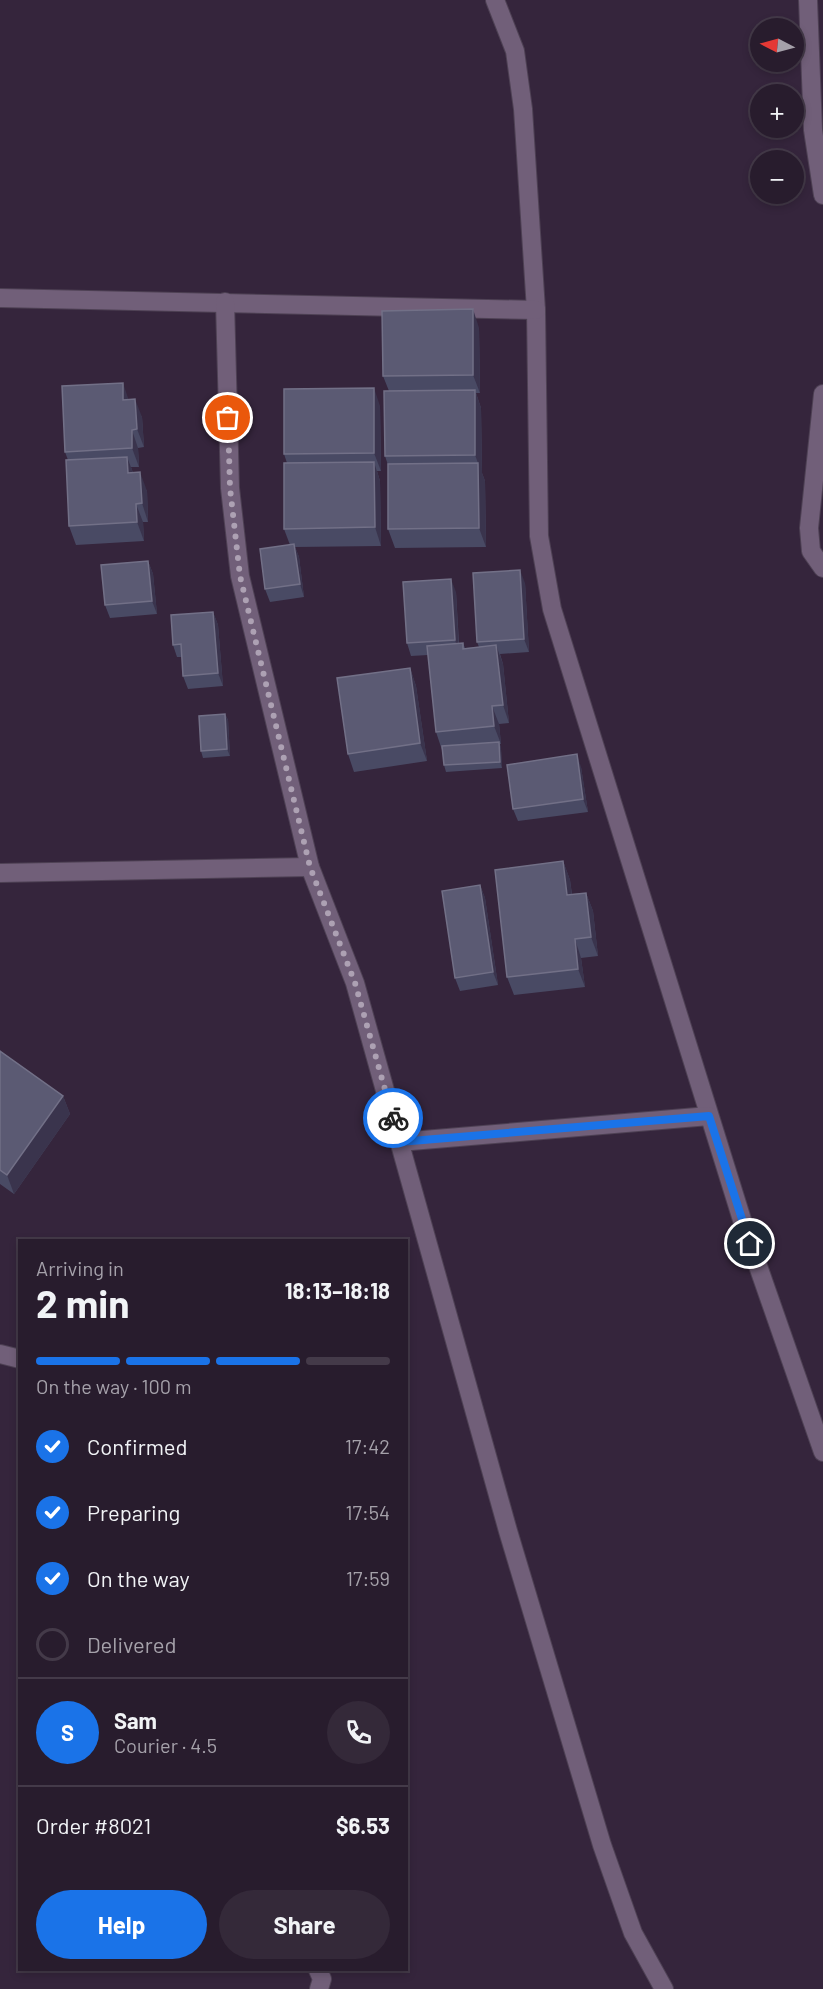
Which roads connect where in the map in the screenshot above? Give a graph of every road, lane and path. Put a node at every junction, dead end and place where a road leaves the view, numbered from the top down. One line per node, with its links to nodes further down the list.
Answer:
1 (495, 0): 6 (street)
2 (808, 0): 3 (street)
3 (823, 195)
4 (0, 298): 5 (street)
5 (225, 302): 6 (street); 9 (street)
6 (536, 310): 11 (street)
7 (823, 394): 8 (street)
8 (823, 568)
9 (310, 867): 10 (street); 12 (street)
10 (0, 873)
11 (709, 1116): 12 (street); 15 (street)
12 (399, 1142): 18 (street)
13 (0, 1354): 14 (street)
14 (18, 1358)
15 (823, 1452)
16 (318, 1971): 17 (street)
17 (319, 1989)
18 (664, 1989)

